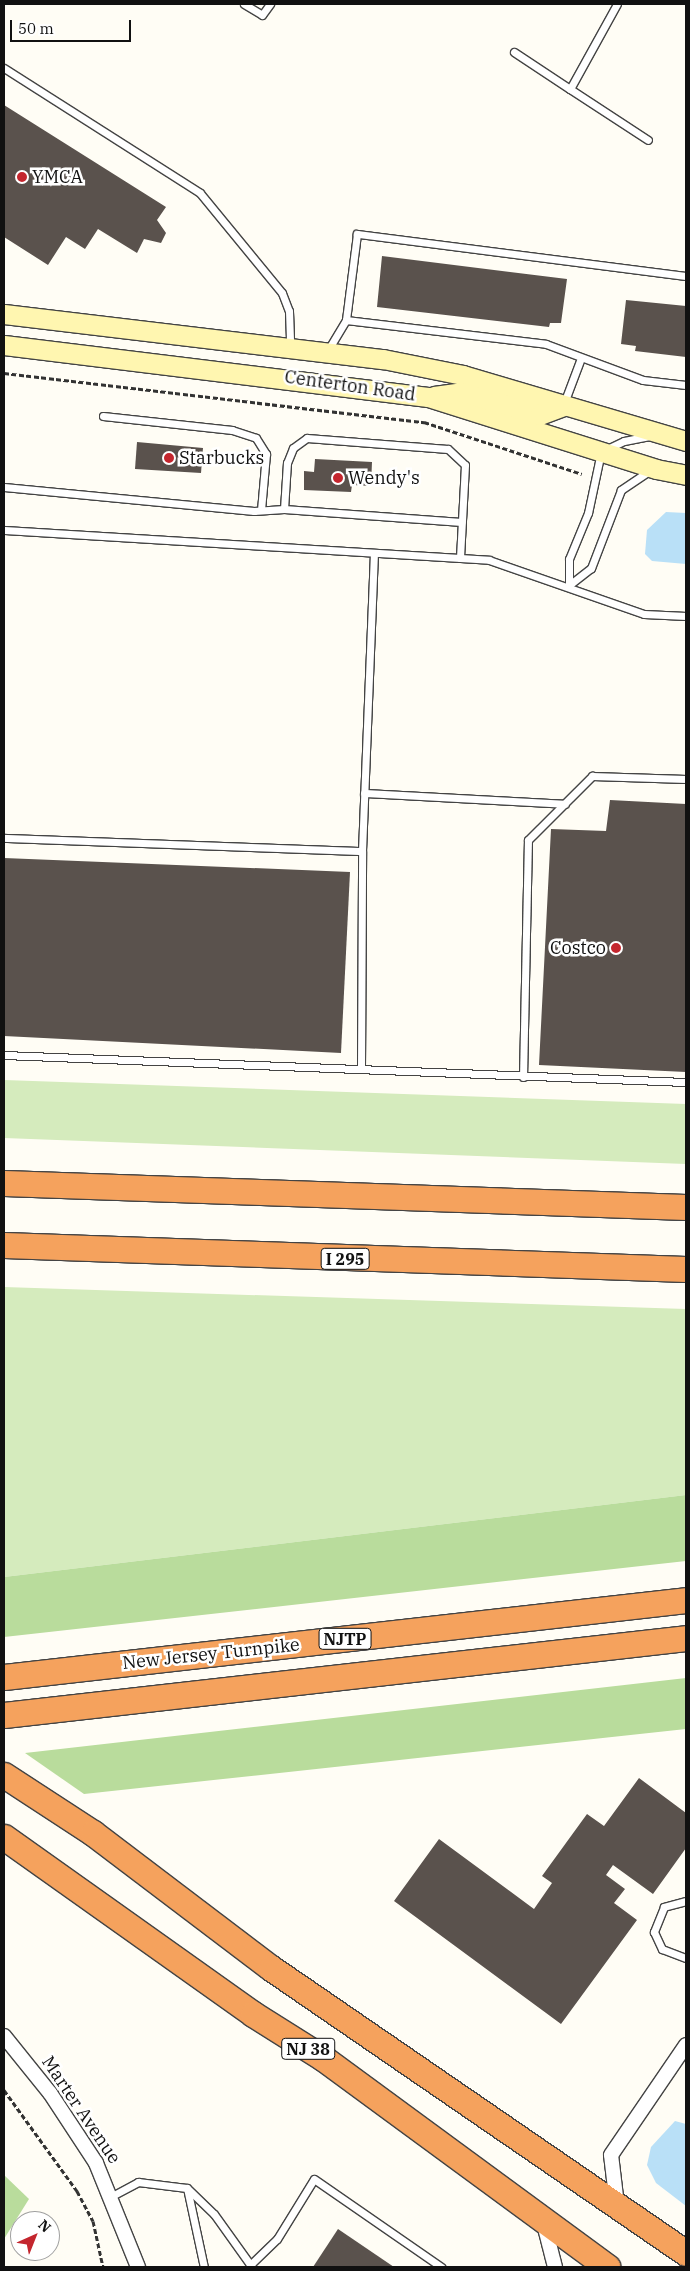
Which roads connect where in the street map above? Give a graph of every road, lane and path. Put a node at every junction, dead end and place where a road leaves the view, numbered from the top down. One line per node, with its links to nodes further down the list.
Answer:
1 (244, 4): 2 (lane)
2 (270, 4)
3 (617, 4): 6 (lane)
4 (514, 52): 6 (lane)
5 (4, 68): 12 (lane)
6 (570, 88): 7 (lane)
7 (648, 140)
8 (686, 276): 10 (lane)
9 (4, 314): 12 (main road, Centerton Road)
10 (346, 320): 13 (lane); 14 (lane)
11 (4, 345): 17 (main road, Centerton Road)
12 (290, 346): 13 (main road, Centerton Road)
13 (327, 351): 18 (main road, Centerton Road)
14 (581, 358): 16 (lane); 18 (lane)
15 (4, 373): 24 (path)
16 (686, 385)
17 (428, 397): 18 (main road); 22 (main road, Centerton Road)
18 (563, 406): 20 (main road, Centerton Road)
19 (103, 416): 28 (lane)
20 (657, 435): 21 (main road, Centerton Road); 22 (lane)
21 (686, 441)
22 (601, 452): 23 (main road, Centerton Road); 33 (lane)
23 (656, 469): 25 (main road, Centerton Road); 33 (lane)
24 (582, 474)
25 (686, 475)
26 (4, 487): 28 (lane)
27 (284, 508): 28 (lane); 29 (lane); 29 (lane)
28 (261, 510)
29 (462, 522): 32 (lane)
30 (4, 530): 31 (lane)
31 (374, 553): 32 (lane); 36 (lane)
32 (460, 558): 33 (lane)
33 (570, 585): 34 (lane)
34 (686, 616)
35 (686, 779): 37 (lane)
36 (364, 793): 37 (lane); 39 (lane)
37 (565, 804): 42 (lane)
38 (4, 838): 39 (lane)
39 (362, 851): 41 (lane)
40 (4, 1055): 41 (lane)
41 (361, 1067): 42 (lane)
42 (523, 1077): 43 (lane)
43 (686, 1082)
44 (4, 1183): 45 (highway)
45 (686, 1207)
46 (4, 1245): 47 (highway, I 295)
47 (686, 1269)
48 (686, 1600): 50 (highway, New Jersey Turnpike / NJTP)
49 (686, 1638): 51 (highway, New Jersey Turnpike / NJTP)
50 (4, 1677)
51 (4, 1715)
52 (4, 1775): 61 (highway, NJ 38)
53 (4, 1837): 62 (highway, NJ 38)
54 (686, 1901): 55 (lane)
55 (686, 1958)
56 (4, 2036): 60 (street, Marter Avenue)
57 (686, 2045): 61 (street)
58 (4, 2090): 65 (path)
59 (187, 2188): 60 (lane); 64 (lane); 67 (lane)
60 (112, 2196): 66 (street, Marter Avenue)
61 (617, 2205): 63 (highway, NJ 38)
62 (542, 2220): 69 (street); 70 (highway, NJ 38)
63 (686, 2254)
64 (251, 2266): 68 (lane)
65 (103, 2267)
66 (138, 2267)
67 (204, 2267)
68 (441, 2267)
69 (555, 2267)
70 (608, 2267)

